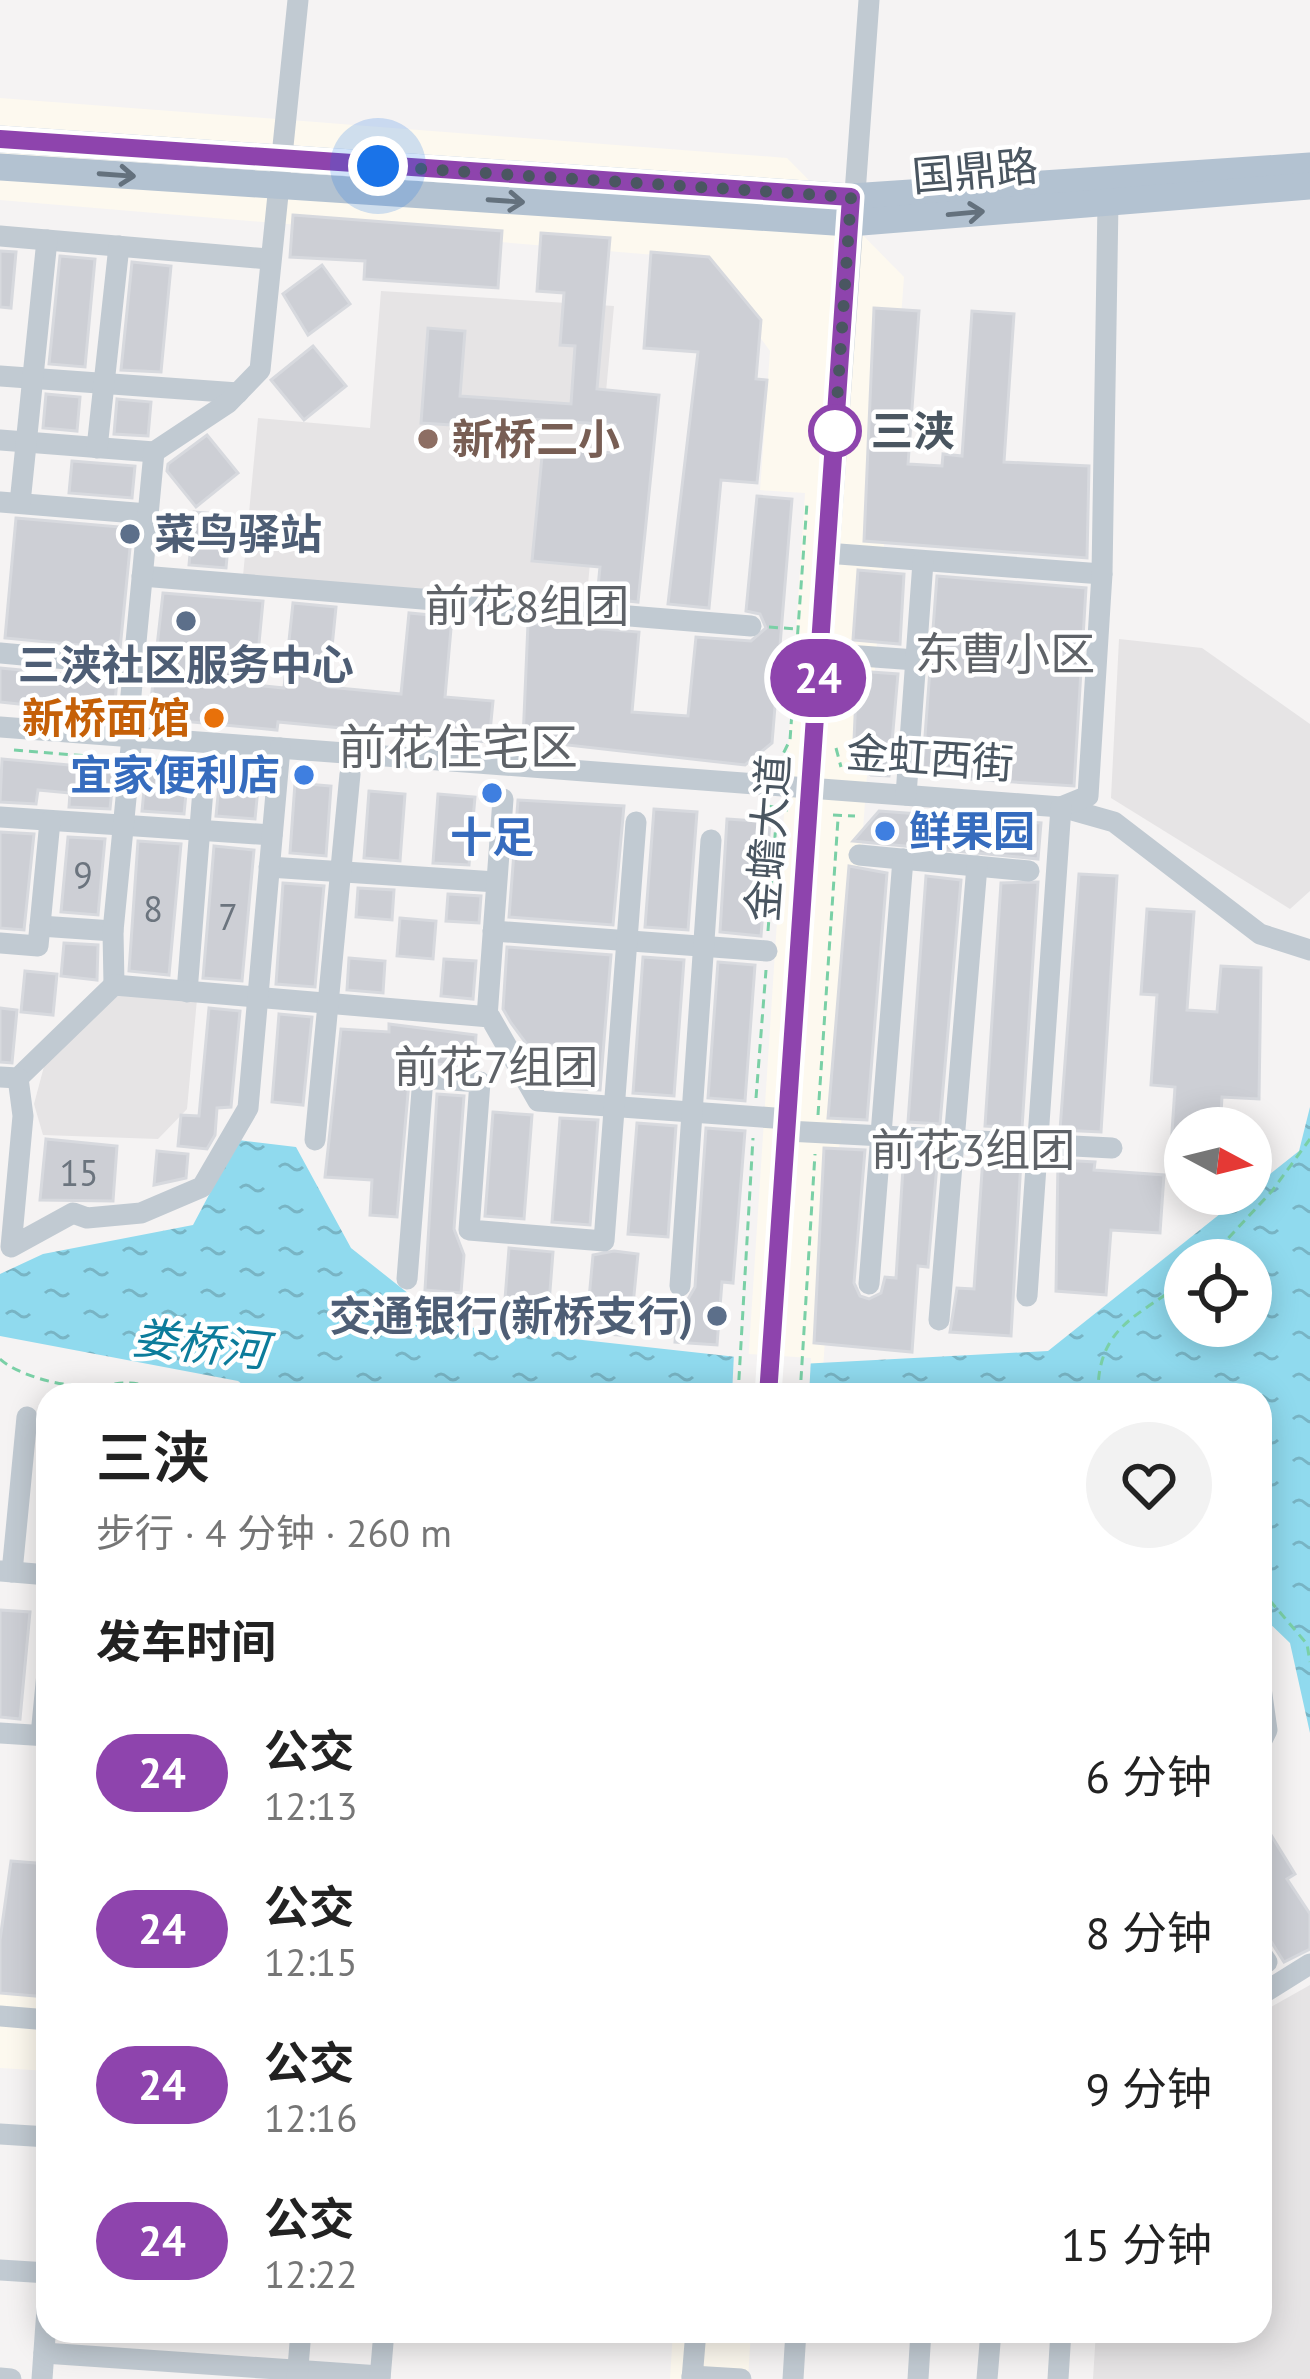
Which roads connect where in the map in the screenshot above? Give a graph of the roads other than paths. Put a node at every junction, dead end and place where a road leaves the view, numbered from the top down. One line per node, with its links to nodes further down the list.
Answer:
1 (298, 0): 6 (street)
2 (868, 0): 9 (street, 金蟾大道)
3 (0, 139): 6 (main road, 国鼎路)
4 (1310, 166): 9 (main road, 国鼎路)
5 (0, 167): 6 (main road, 国鼎路, one-way to 6)
6 (279, 173): 9 (main road, 国鼎路); 13 (street)
7 (1310, 186): 8 (main road, 国鼎路)
8 (1108, 202): 9 (main road, 国鼎路, one-way to 8); 26 (street)
9 (850, 210): 24 (street, 金蟾大道)
10 (0, 236): 11 (street)
11 (47, 240): 12 (street); 15 (street)
12 (119, 246): 13 (street); 16 (street)
13 (268, 259): 17 (street)
14 (0, 376): 15 (street)
15 (33, 378): 16 (street); 19 (street)
16 (104, 383): 17 (street); 20 (street)
17 (238, 393): 21 (street)
18 (0, 440): 19 (street)
19 (26, 442): 20 (street); 22 (street)
20 (97, 448): 21 (street)
21 (154, 452): 23 (street)
22 (10, 503): 23 (street)
23 (148, 514): 27 (street)
24 (826, 554): 25 (street); 30 (street, 金蟾大道)
25 (923, 562): 26 (street); 31 (street)
26 (1102, 574): 41 (street)
27 (142, 576): 28 (street); 32 (street)
28 (751, 626)
29 (0, 653): 32 (street)
30 (819, 653): 31 (street); 38 (street, 金蟾大道)
31 (916, 660): 39 (street)
32 (134, 665): 34 (street)
33 (0, 728): 34 (street, 金虹西街)
34 (129, 737): 35 (street, 金虹西街); 45 (street)
35 (280, 748): 38 (street, 金虹西街); 47 (street)
36 (205, 764): 46 (street)
37 (350, 774): 54 (street)
38 (810, 788): 39 (street, 金虹西街); 72 (street, 金蟾大道)
39 (906, 795): 41 (street, 金虹西街)
40 (503, 799): 55 (street)
41 (1061, 807): 62 (street, 金虹西街); 76 (street)
42 (0, 817): 43 (street)
43 (50, 820): 45 (street); 56 (street)
44 (636, 822): 59 (street)
45 (123, 826): 46 (street); 58 (street)
46 (200, 830): 47 (street); 65 (street)
47 (272, 835): 52 (street)
48 (711, 840): 61 (street)
49 (859, 855): 50 (street)
50 (903, 859): 51 (street); 73 (street)
51 (977, 866): 53 (street); 75 (street)
52 (268, 868): 54 (street); 66 (street)
53 (1029, 871)
54 (340, 872): 55 (street); 67 (street)
55 (496, 882): 57 (street)
56 (40, 926): 58 (street); 60 (street)
57 (493, 931): 59 (street); 68 (street)
58 (113, 932): 64 (street)
59 (627, 941): 61 (street); 70 (street)
60 (0, 943)
61 (704, 947): 63 (street); 71 (street)
62 (1310, 950)
63 (767, 952)
64 (114, 985): 65 (street); 69 (street)
65 (188, 992): 66 (street)
66 (257, 998): 67 (street); 78 (street)
67 (327, 1003): 68 (street); 74 (street)
68 (487, 1017): 70 (street)
69 (9, 1077): 78 (street)
70 (614, 1107): 71 (street); 79 (street)
71 (692, 1112): 72 (street); 81 (street)
72 (787, 1125): 73 (street); 84 (street, 金蟾大道)
73 (883, 1136): 75 (street); 80 (street)
74 (314, 1140)
75 (957, 1141): 76 (street); 83 (street)
76 (1034, 1145): 77 (street); 82 (street)
77 (1112, 1148)
78 (6, 1247)
79 (407, 1279)
80 (869, 1284)
81 (680, 1286)
82 (1027, 1296)
83 (939, 1321)
84 (769, 1383)
85 (27, 1417): 86 (street)
86 (6, 1572): 87 (street)
87 (36, 1574)
88 (0, 1733): 89 (street)
89 (36, 1735)
90 (1310, 1964): 91 (street)
91 (1272, 1988)
92 (0, 2016): 93 (street)
93 (36, 2019)
94 (0, 2134): 95 (street)
95 (36, 2136)
96 (0, 2270): 97 (street)
97 (36, 2272)
98 (45, 2343): 106 (street)
99 (300, 2343): 107 (street)
100 (383, 2343): 108 (street)
101 (695, 2343): 109 (street)
102 (795, 2343): 114 (street)
103 (920, 2343): 115 (street)
104 (990, 2343): 116 (street)
105 (1060, 2343): 117 (street)
106 (44, 2353): 107 (street); 112 (street)
107 (297, 2374): 108 (street)
108 (380, 2377)
109 (692, 2377): 113 (street)
110 (0, 2378): 111 (street)
111 (11, 2379)
112 (42, 2379)
113 (741, 2379)
114 (793, 2379)
115 (918, 2379)
116 (987, 2379)
117 (1058, 2379)

